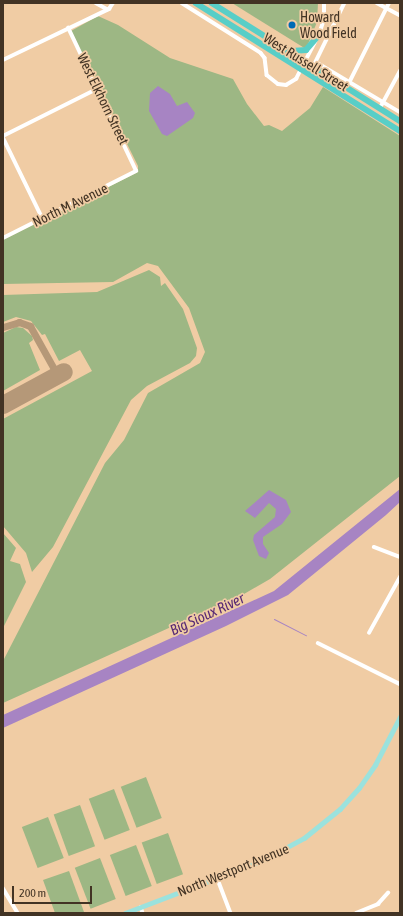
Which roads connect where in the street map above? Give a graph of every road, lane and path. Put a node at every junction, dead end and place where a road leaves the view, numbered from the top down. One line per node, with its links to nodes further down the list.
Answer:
1 (96, 3): 11 (street)
2 (113, 3): 11 (street)
3 (182, 3): 19 (street, West Russell Street)
4 (196, 3): 16 (highway, West Russell Street)
5 (212, 3): 15 (highway, West Russell Street)
6 (324, 3): 14 (street)
7 (345, 3): 21 (street, West Russell Street)
8 (377, 3): 10 (street)
9 (390, 3): 10 (street)
10 (387, 8): 12 (street); 21 (street)
11 (108, 9): 13 (street)
12 (400, 15)
13 (68, 28): 17 (street); 23 (street, West Elkhorn Street)
14 (319, 35): 15 (highway); 18 (street)
15 (277, 44): 18 (highway, West Russell Street)
16 (263, 45): 18 (highway); 19 (highway, West Russell Street)
17 (3, 60)
18 (306, 62): 19 (street); 22 (highway, West Russell Street)
19 (302, 69): 22 (highway); 28 (highway, West Russell Street)
20 (400, 71): 24 (street)
21 (350, 81): 24 (street, West Russell Street)
22 (339, 82): 25 (highway, West Russell Street)
23 (97, 89): 29 (street); 30 (street, West Elkhorn Street)
24 (384, 102): 25 (street); 26 (street, West Russell Street)
25 (380, 108): 27 (highway, West Russell Street)
26 (400, 112)
27 (400, 121)
28 (400, 130)
29 (3, 136): 31 (street)
30 (136, 171): 31 (street, North M Avenue)
31 (43, 218): 32 (street, North M Avenue)
32 (3, 238)
33 (374, 547): 34 (street)
34 (400, 557)
35 (400, 577): 36 (street)
36 (369, 633)
37 (318, 643): 38 (street)
38 (400, 684)
39 (400, 717): 40 (main road, North Westport Avenue)
40 (217, 877): 43 (main road, North Westport Avenue); 47 (street)
41 (3, 888): 44 (street)
42 (388, 893): 48 (street)
43 (141, 907): 45 (main road, North Westport Avenue); 46 (street)
44 (18, 913)
45 (125, 913)
46 (143, 913)
47 (230, 913)
48 (356, 913)

